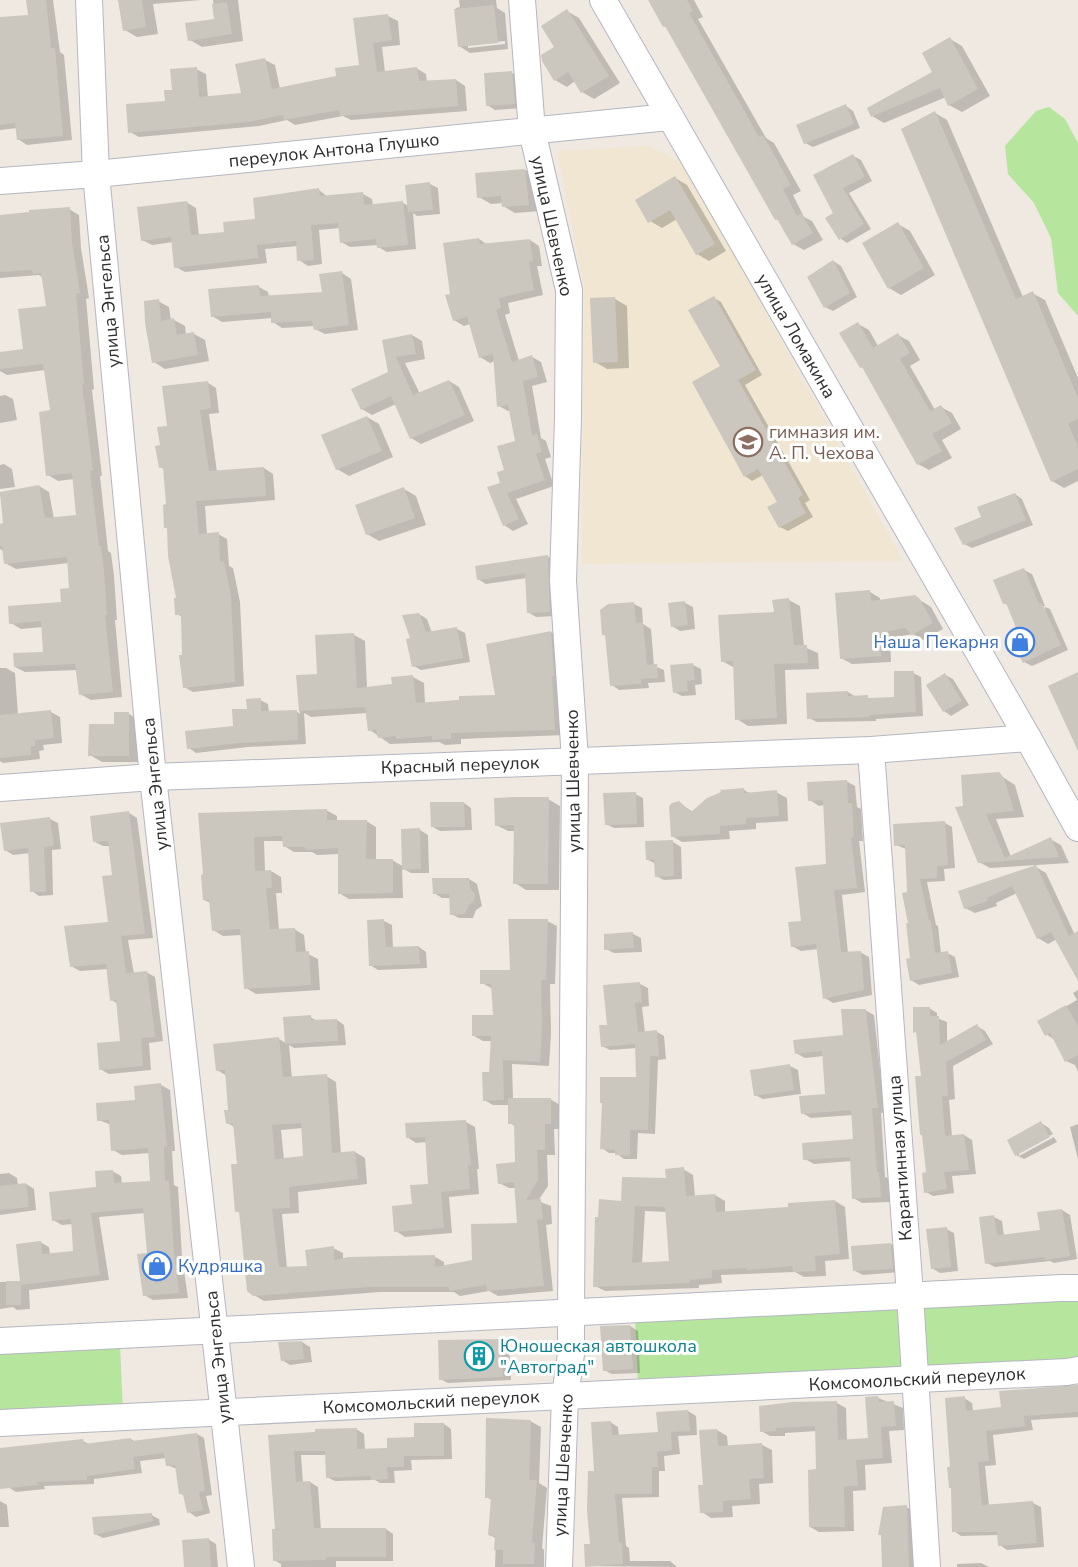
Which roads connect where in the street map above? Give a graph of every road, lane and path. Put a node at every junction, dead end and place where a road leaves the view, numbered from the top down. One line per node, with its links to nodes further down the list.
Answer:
1 (89, 0): 6 (street, улица Энгельса)
2 (522, 0): 5 (street, улица Шевченко)
3 (603, 0): 4 (street, улица Ломакина)
4 (669, 117): 5 (street, переулок Антона Глушко); 8 (street, улица Ломакина)
5 (532, 130): 6 (street, переулок Антона Глушко); 10 (street, улица Шевченко)
6 (96, 174): 7 (street, переулок Антона Глушко); 11 (street, улица Энгельса)
7 (0, 181)
8 (1029, 738): 9 (street, Красный переулок); 13 (street, улица Ломакина)
9 (871, 750): 10 (street, Красный переулок); 15 (street, Карантинная улица)
10 (575, 760): 11 (street, Красный переулок); 16 (street, улица Шевченко)
11 (153, 777): 12 (street, Красный переулок); 17 (street, улица Энгельса)
12 (0, 788)
13 (1078, 828)
14 (1078, 1288): 15 (street)
15 (910, 1295): 16 (street); 20 (street, Карантинная улица)
16 (571, 1312): 17 (street); 21 (street, улица Шевченко)
17 (215, 1331): 18 (street); 22 (street, улица Энгельса)
18 (0, 1341)
19 (1078, 1370): 20 (street, Комсомольский переулок)
20 (916, 1379): 21 (street, Комсомольский переулок); 26 (street, Карантинная улица)
21 (565, 1396): 22 (street, Комсомольский переулок); 25 (street, улица Шевченко)
22 (224, 1412): 23 (street, Комсомольский переулок); 24 (street, улица Энгельса)
23 (0, 1423)
24 (241, 1567)
25 (559, 1567)
26 (927, 1567)

